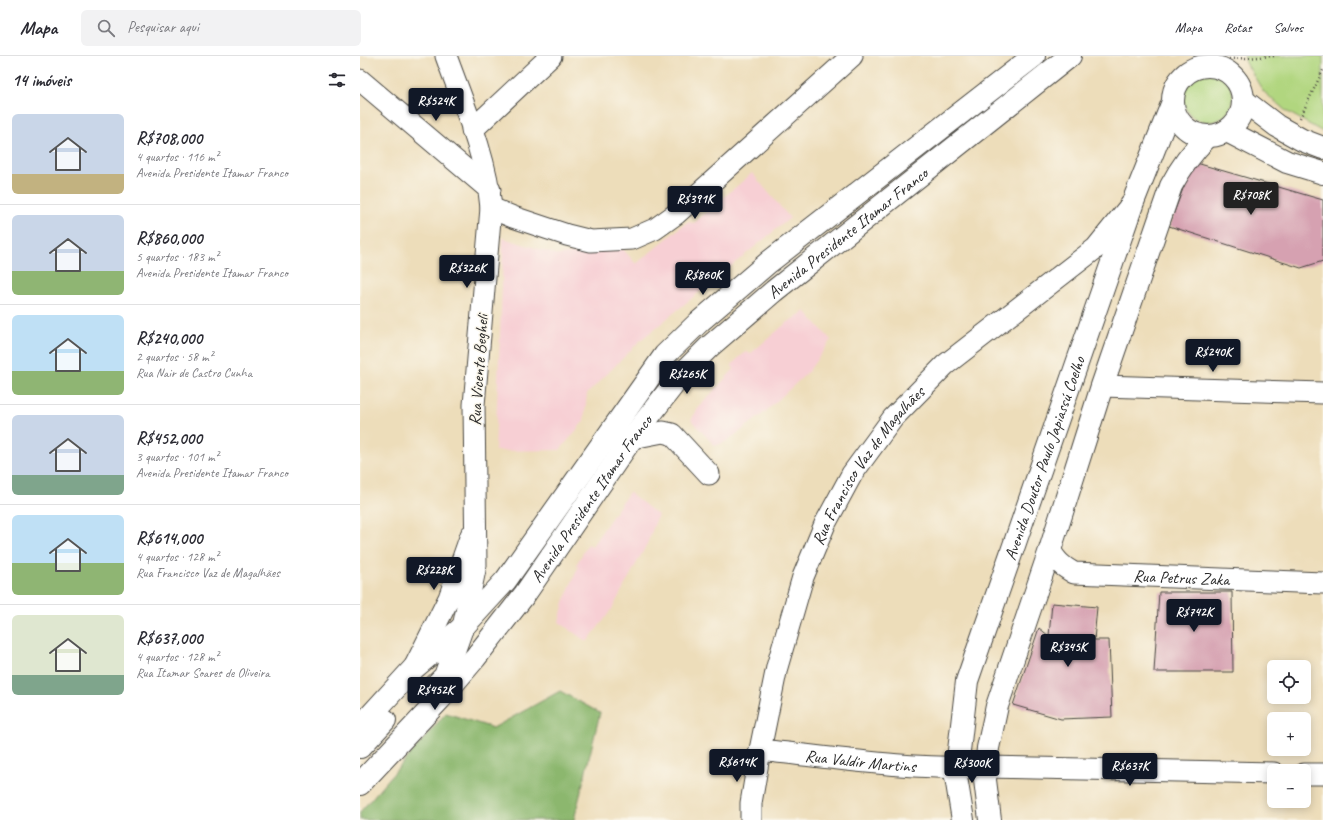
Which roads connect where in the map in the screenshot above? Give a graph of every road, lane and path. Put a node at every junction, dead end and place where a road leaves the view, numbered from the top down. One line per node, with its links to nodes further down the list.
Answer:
1 (446, 56): 14 (street, Rua Vicente Begheli)
2 (551, 56): 14 (street)
3 (852, 56): 19 (street)
4 (1034, 56): 28 (main road, Avenida Presidente Itamar Franco)
5 (1070, 56): 23 (main road, Avenida Presidente Itamar Franco)
6 (1275, 56): 7 (path)
7 (1229, 57): 10 (main road)
8 (1181, 66): 10 (main road); 13 (main road)
9 (1323, 70): 16 (path)
10 (1236, 79): 12 (main road)
11 (360, 80): 19 (street)
12 (1243, 100): 15 (main road); 16 (main road)
13 (1172, 104): 15 (main road); 20 (main road, Avenida Doutor Paulo Japiassú Coelho)
14 (472, 130): 19 (street, Rua Vicente Begheli)
15 (1217, 134): 18 (main road); 21 (main road, Avenida Doutor Paulo Japiassú Coelho)
16 (1292, 134): 17 (main road)
17 (1323, 148)
18 (1323, 173)
19 (490, 199): 25 (street, Rua Vicente Begheli)
20 (1133, 202): 34 (street, Rua Francisco Vaz de Magalhães); 37 (main road, Avenida Doutor Paulo Japiassú Coelho)
21 (1102, 386): 22 (street); 26 (main road, Avenida Doutor Paulo Japiassú Coelho)
22 (1323, 393)
23 (632, 438): 24 (street); 41 (main road, Avenida Presidente Itamar Franco)
24 (709, 474)
25 (475, 523): 27 (street, Rua Vicente Begheli); 31 (street, Rua Vicente Begheli)
26 (1050, 550): 29 (street, Rua Petrus Zaka); 36 (main road, Avenida Doutor Paulo Japiassú Coelho)
27 (476, 565): 28 (street); 30 (street, Rua Vicente Begheli)
28 (506, 580): 30 (main road, Avenida Presidente Itamar Franco)
29 (1323, 583)
30 (463, 627): 31 (main road, Avenida Presidente Itamar Franco); 35 (main road)
31 (411, 671): 32 (main road, Avenida Presidente Itamar Franco); 33 (main road)
32 (360, 727)
33 (360, 748)
34 (760, 750): 37 (street, Rua Valdir Martins); 42 (street, Rua Francisco Vaz de Magalhães)
35 (360, 767)
36 (986, 767): 37 (street, Rua Valdir Martins); 38 (street, Rua Valdir Martins); 44 (main road, Avenida Doutor Paulo Japiassú Coelho)
37 (957, 768): 43 (main road, Avenida Doutor Paulo Japiassú Coelho)
38 (1267, 773)
39 (1311, 774): 40 (street)
40 (1323, 774)
41 (360, 784)
42 (751, 820)
43 (963, 820)
44 (990, 820)

